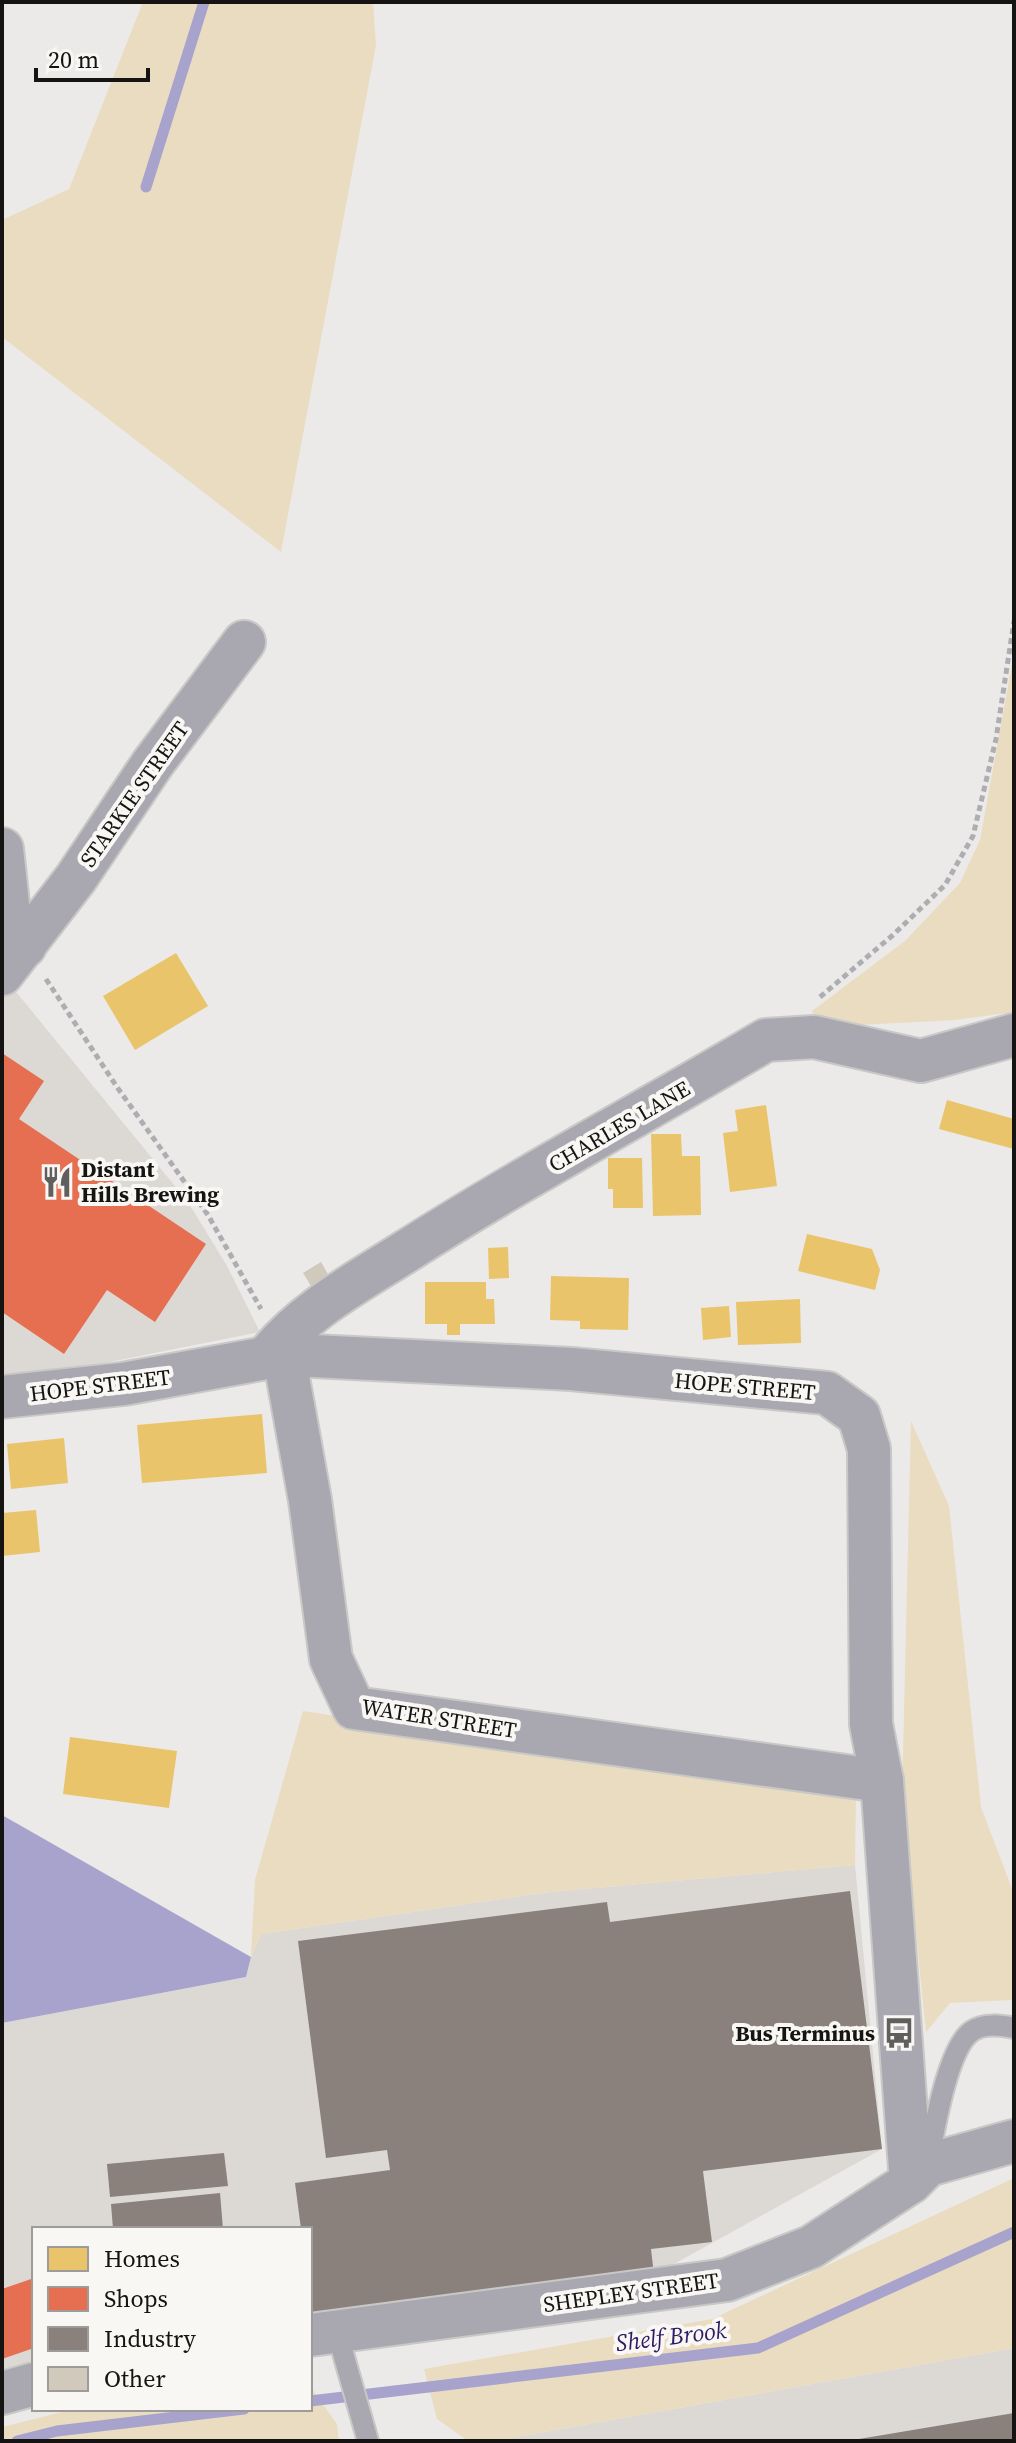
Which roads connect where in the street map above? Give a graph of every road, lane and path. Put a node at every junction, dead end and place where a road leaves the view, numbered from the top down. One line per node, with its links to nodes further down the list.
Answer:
1 (1014, 621): 5 (path)
2 (244, 642): 4 (street, STARKIE STREET)
3 (2, 849): 4 (street)
4 (13, 960): 7 (path)
5 (815, 1001)
6 (1014, 1035): 7 (street, CHARLES LANE)
7 (279, 1351): 8 (street, HOPE STREET); 9 (street, WATER STREET); 9 (street, HOPE STREET)
8 (2, 1397)
9 (882, 1781): 12 (street, HOPE STREET)
10 (1014, 2028): 12 (lane)
11 (1005, 2137): 12 (street, SHEPLEY STREET)
12 (919, 2174): 13 (street, SHEPLEY STREET)
13 (331, 2342): 16 (lane)
14 (32, 2385): 15 (street)
15 (2, 2393)
16 (368, 2441)

